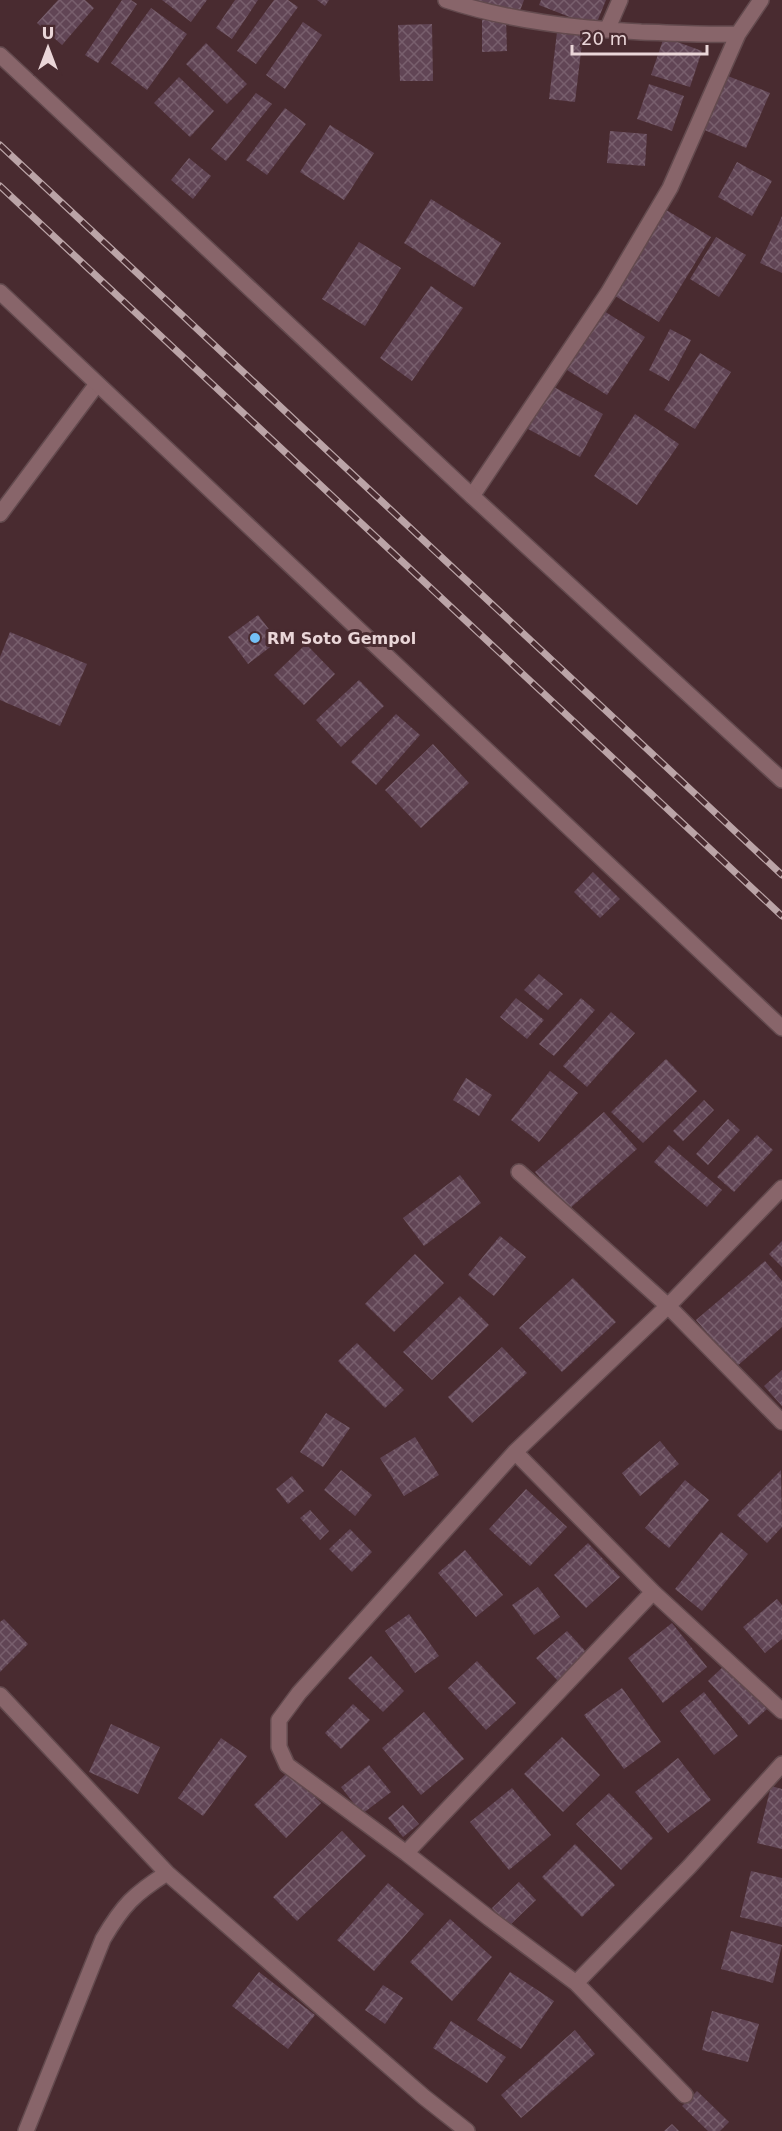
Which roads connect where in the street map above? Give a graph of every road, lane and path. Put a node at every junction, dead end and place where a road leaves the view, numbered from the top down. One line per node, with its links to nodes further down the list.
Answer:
1 (446, 0): 4 (street)
2 (620, 0): 4 (street)
3 (761, 0): 5 (street)
4 (607, 30): 5 (street)
5 (738, 34): 9 (street)
6 (0, 55): 9 (street)
7 (0, 292): 8 (street)
8 (97, 384): 10 (street); 12 (street)
9 (472, 496): 11 (street)
10 (0, 514)
11 (782, 780)
12 (782, 1028)
13 (519, 1172): 15 (street)
14 (782, 1188): 15 (street)
15 (668, 1306): 16 (street); 17 (street)
16 (782, 1422)
17 (515, 1452): 18 (street); 22 (street)
18 (653, 1592): 20 (street); 22 (street)
19 (0, 1695): 23 (street)
20 (782, 1711)
21 (782, 1764): 24 (street)
22 (406, 1853): 24 (street)
23 (167, 1873): 26 (street); 27 (street)
24 (576, 1983): 25 (street)
25 (685, 2095)
26 (26, 2131)
27 (466, 2131)

